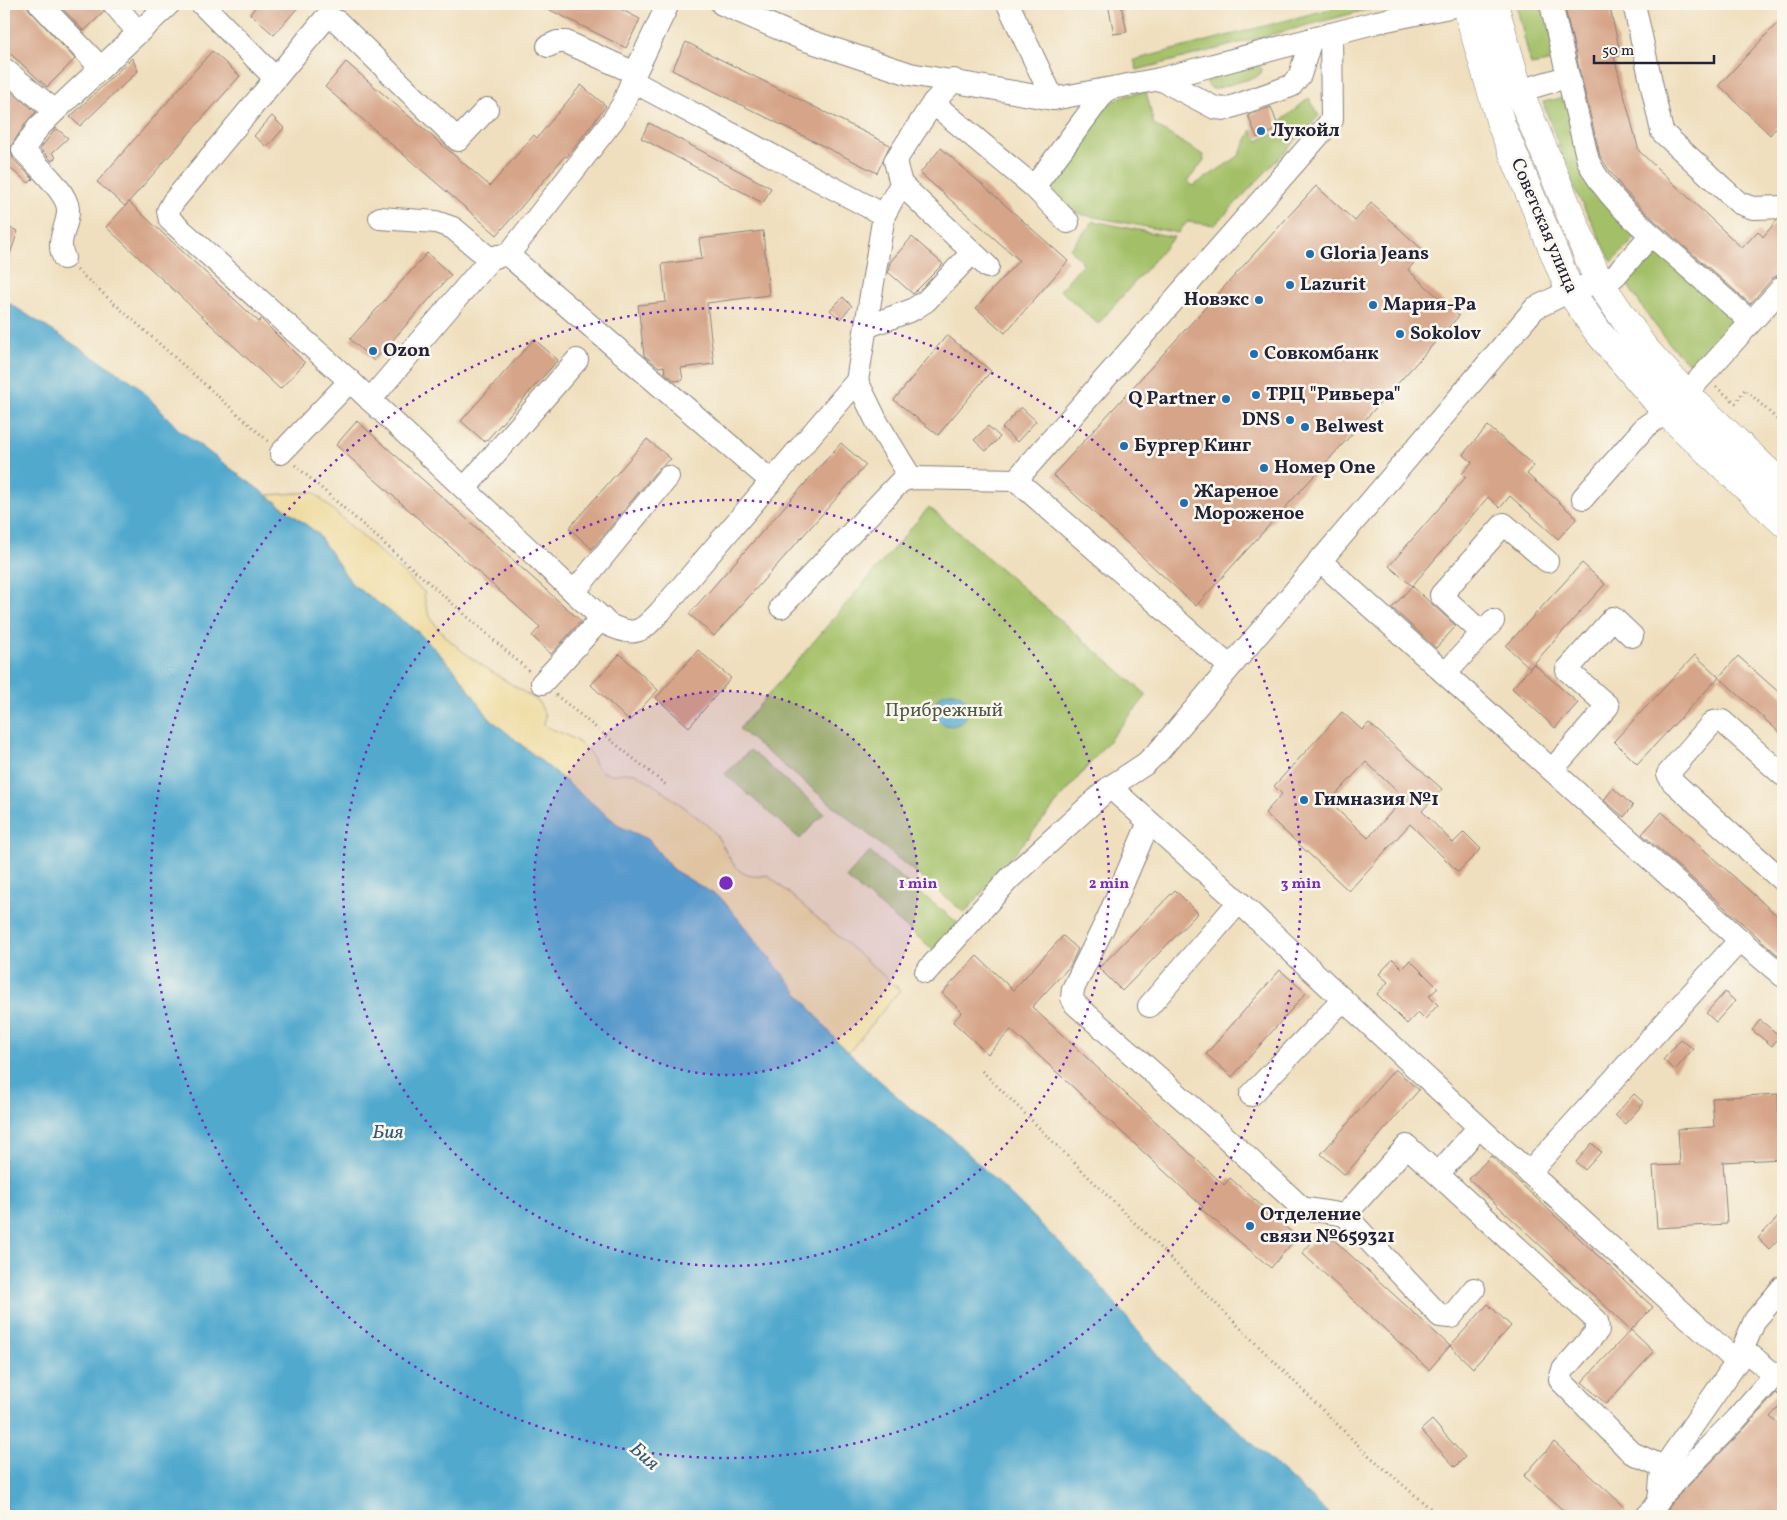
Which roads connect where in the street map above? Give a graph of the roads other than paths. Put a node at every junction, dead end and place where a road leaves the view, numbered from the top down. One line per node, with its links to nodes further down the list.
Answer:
1 (40, 4): 15 (street)
2 (114, 4): 12 (street)
3 (169, 4): 12 (street)
4 (202, 4): 19 (street)
5 (668, 4): 17 (street)
6 (722, 4): 21 (street)
7 (1008, 4): 24 (street)
8 (1465, 4): 13 (street); 40 (main road, Советская улица)
9 (1494, 4): 23 (main road, Советская улица)
10 (1551, 4): 18 (street)
11 (1634, 4): 31 (street)
12 (138, 32): 15 (street)
13 (1321, 36): 20 (street); 20 (street); 52 (street)
14 (548, 46): 17 (street)
15 (101, 68): 27 (street)
16 (4, 69): 27 (street)
17 (634, 77): 32 (street); 36 (street)
18 (1567, 77): 23 (street); 35 (street)
19 (275, 78): 26 (street); 44 (street)
20 (1160, 79): 22 (street)
21 (954, 80): 24 (street); 25 (street)
22 (1106, 90): 24 (street); 30 (street)
23 (1519, 91): 38 (main road, Советская улица)
24 (1053, 99)
25 (933, 103): 29 (street); 30 (street)
26 (487, 109)
27 (55, 111): 28 (street)
28 (13, 148): 37 (street)
29 (901, 184): 32 (street); 42 (street)
30 (1034, 187): 34 (street)
31 (1783, 206)
32 (884, 215): 42 (street)
33 (380, 218): 36 (street)
34 (1068, 222)
35 (1651, 235): 38 (street); 41 (street)
36 (499, 257): 47 (street); 53 (street)
37 (64, 258)
38 (1598, 280): 40 (street); 46 (main road, Советская улица)
39 (1783, 287): 41 (street)
40 (1570, 291): 48 (main road, Советская улица); 58 (street)
41 (1750, 321): 46 (street)
42 (866, 327): 45 (street)
43 (577, 360): 55 (street)
44 (350, 381): 47 (street); 49 (street)
45 (857, 381): 51 (street); 53 (street)
46 (1694, 385): 48 (main road); 54 (main road, Советская улица)
47 (370, 400): 55 (street)
48 (1666, 412): 56 (street); 57 (main road, Советская улица)
49 (281, 453)
50 (668, 477): 60 (street)
51 (911, 478): 52 (street); 61 (street)
52 (1016, 480): 64 (street)
53 (771, 481): 62 (street)
54 (1783, 486)
55 (465, 488): 60 (street)
56 (1583, 498)
57 (1783, 522)
58 (1319, 560): 64 (street); 65 (street)
59 (1547, 561): 65 (street)
60 (574, 592): 62 (street)
61 (781, 607)
62 (602, 618): 66 (street)
63 (1632, 636): 67 (street)
64 (1229, 666): 69 (street)
65 (1446, 673): 67 (street)
66 (542, 683)
67 (1552, 770): 73 (street)
68 (1783, 775): 71 (street)
69 (1110, 787): 70 (street); 74 (street)
70 (1149, 822): 72 (street); 82 (street)
71 (1783, 881)
72 (1239, 902): 76 (street); 77 (street)
73 (1740, 940): 75 (street); 80 (street)
74 (926, 972)
75 (1783, 975)
76 (1343, 1000): 78 (street); 79 (street)
77 (1149, 1006)
78 (1251, 1095)
79 (1480, 1127): 80 (street); 81 (street)
80 (1529, 1172): 85 (street)
81 (1438, 1174): 82 (street); 87 (street)
82 (1345, 1215): 84 (street)
83 (1783, 1287): 85 (street)
84 (1474, 1289)
85 (1741, 1356): 86 (street); 87 (street)
86 (1779, 1376): 88 (street)
87 (1664, 1467): 89 (street)
88 (1665, 1492)
89 (1647, 1516)

